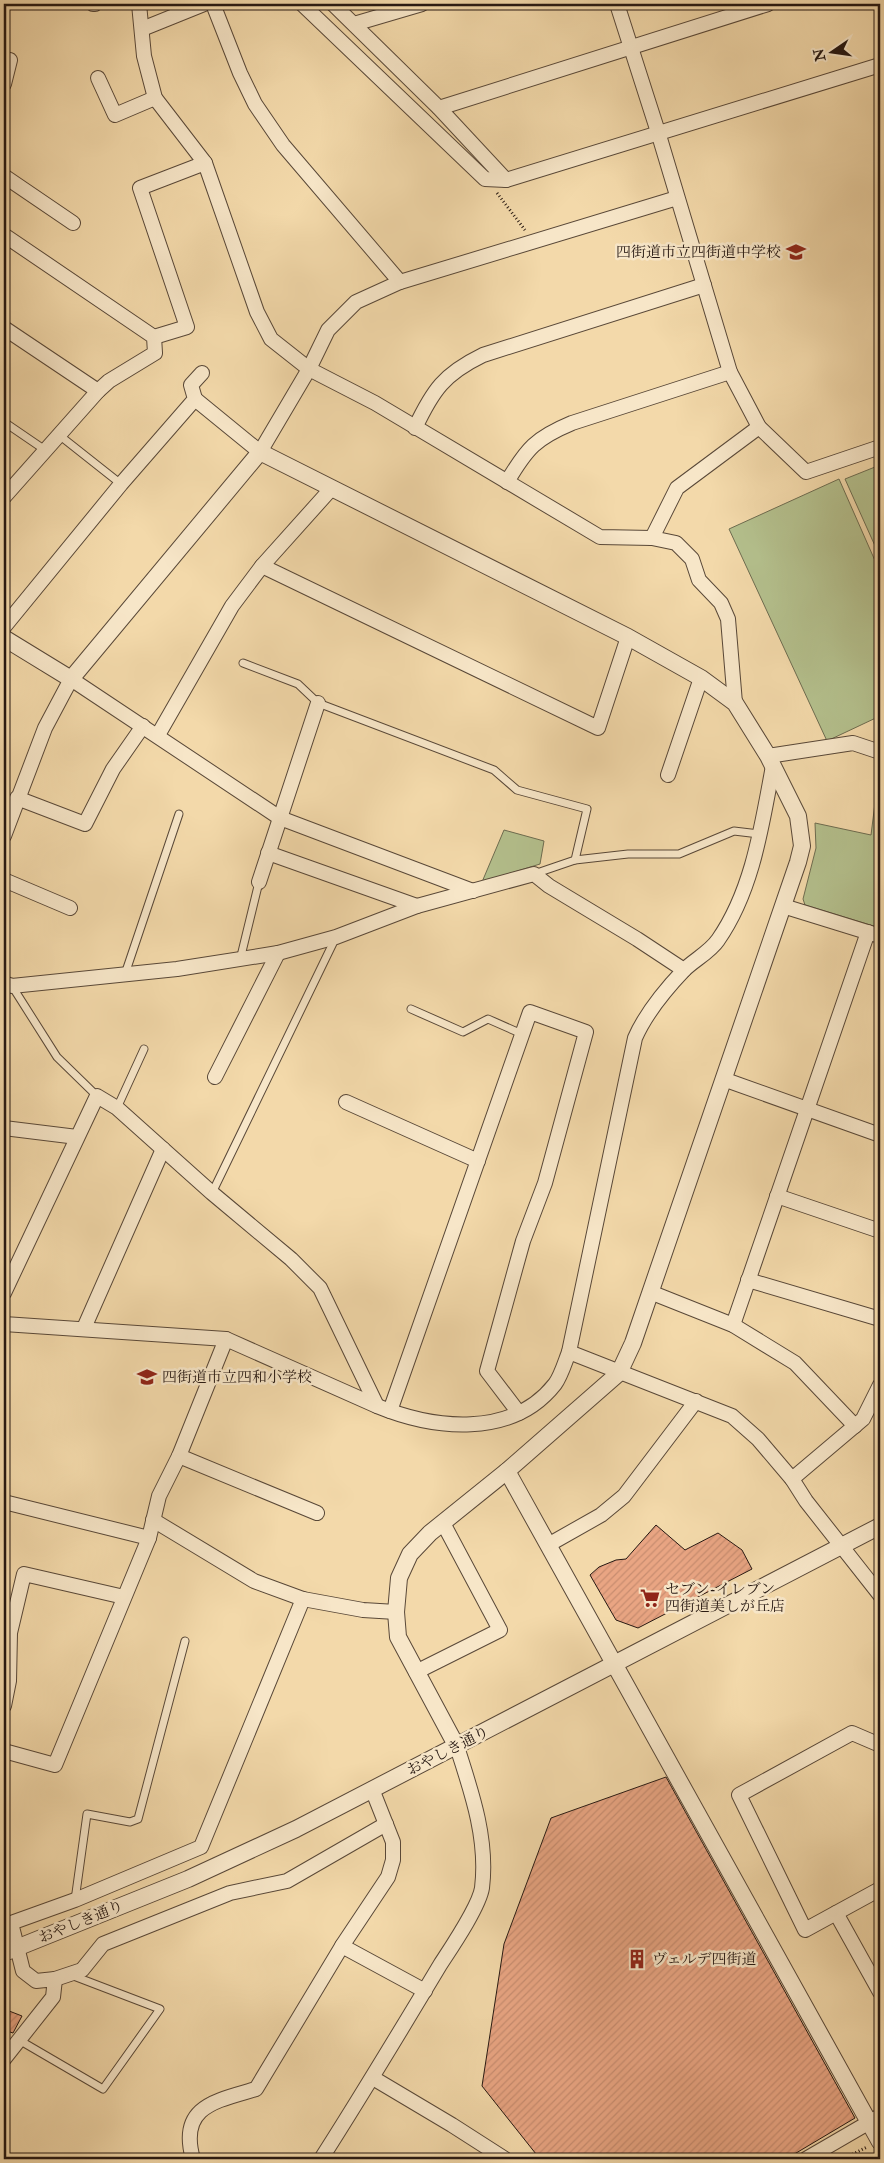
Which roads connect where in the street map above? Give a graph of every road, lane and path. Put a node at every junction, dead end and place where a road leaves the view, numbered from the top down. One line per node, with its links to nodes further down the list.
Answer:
1 (139, 4): 10 (street)
2 (204, 4): 10 (street)
3 (213, 4): 27 (street)
4 (302, 4): 21 (street)
5 (333, 4): 9 (street)
6 (422, 4): 9 (street)
7 (617, 4): 11 (street)
8 (768, 4): 11 (street)
9 (354, 24): 17 (street)
10 (142, 29): 16 (street)
11 (631, 48): 17 (street); 18 (street)
12 (10, 60): 15 (street)
13 (880, 65): 18 (street)
14 (98, 78): 16 (street)
15 (4, 84)
16 (155, 98): 19 (street)
17 (439, 108): 22 (street)
18 (658, 132): 22 (street); 23 (street)
19 (205, 163): 30 (street); 31 (street)
20 (4, 176): 24 (street)
21 (485, 179): 22 (street); 26 (path)
22 (506, 180)
23 (677, 198): 26 (street); 28 (street)
24 (73, 223)
25 (4, 235): 30 (street)
26 (533, 240): 27 (street)
27 (400, 282): 31 (street)
28 (704, 285): 32 (street); 38 (street)
29 (4, 328): 34 (street)
30 (154, 337): 34 (street)
31 (309, 370): 38 (street); 42 (street)
32 (730, 372): 37 (street); 43 (street)
33 (202, 373): 35 (street)
34 (98, 391): 39 (street)
35 (194, 399): 42 (street); 44 (street)
36 (4, 422): 41 (lane)
37 (759, 427): 40 (street); 47 (street)
38 (415, 428): 43 (street)
39 (59, 434): 41 (street); 44 (lane)
40 (880, 447)
41 (45, 450): 46 (street)
42 (260, 452): 45 (street); 54 (street)
43 (507, 482): 47 (street)
44 (120, 484): 49 (street)
45 (331, 489): 48 (street); 50 (street)
46 (4, 497)
47 (652, 538): 56 (street)
48 (262, 566): 50 (street); 58 (street)
49 (4, 627)
50 (628, 637): 53 (street)
51 (4, 638): 54 (street)
52 (243, 663): 55 (lane)
53 (701, 678): 56 (street); 61 (street)
54 (71, 679): 57 (street); 62 (street)
55 (318, 703): 64 (street); 68 (lane)
56 (735, 703): 60 (street)
57 (144, 726): 58 (street); 62 (street)
58 (158, 735): 64 (street)
59 (880, 752): 60 (street)
60 (771, 761): 65 (street); 74 (street)
61 (668, 775)
62 (17, 798): 66 (street)
63 (179, 814): 81 (lane)
64 (280, 818): 67 (street); 72 (street)
65 (759, 834): 68 (lane); 80 (street)
66 (4, 836)
67 (268, 853): 71 (street); 73 (street)
68 (575, 860): 69 (lane)
69 (534, 874): 72 (street); 80 (street)
70 (4, 880): 75 (street)
71 (259, 882): 79 (lane)
72 (474, 891): 73 (street)
73 (417, 906): 77 (street)
74 (783, 906): 76 (street); 87 (street)
75 (70, 908)
76 (874, 934): 91 (street)
77 (336, 937): 78 (street); 97 (lane)
78 (278, 953): 79 (street); 86 (street)
79 (240, 960): 81 (street)
80 (684, 970): 108 (street)
81 (124, 974): 82 (street)
82 (8, 985): 88 (lane)
83 (412, 1009): 84 (lane)
84 (522, 1034): 96 (street); 113 (street)
85 (144, 1049): 90 (lane)
86 (215, 1077)
87 (724, 1079): 91 (street); 101 (street)
88 (97, 1096): 90 (street); 94 (street)
89 (346, 1102): 96 (street)
90 (117, 1108): 95 (street)
91 (807, 1108): 93 (street); 98 (street)
92 (4, 1128): 94 (street)
93 (880, 1134)
94 (77, 1137): 102 (street)
95 (163, 1149): 97 (street); 106 (street)
96 (478, 1161): 112 (street)
97 (212, 1193): 112 (street)
98 (777, 1196): 99 (street); 100 (street)
99 (880, 1231)
100 (748, 1280): 103 (street); 105 (street)
101 (650, 1292): 105 (street); 109 (street)
102 (4, 1293)
103 (880, 1319)
104 (4, 1324): 106 (street)
105 (733, 1325): 114 (street)
106 (84, 1328): 107 (street)
107 (226, 1339): 112 (street); 115 (street)
108 (569, 1352): 109 (street); 113 (street)
109 (620, 1373): 111 (street); 116 (street)
110 (880, 1385): 114 (street)
111 (696, 1401): 117 (street); 124 (street)
112 (383, 1409): 113 (street)
113 (519, 1412)
114 (855, 1426): 117 (street)
115 (179, 1456): 119 (street); 120 (street)
116 (507, 1471): 121 (street); 124 (street)
117 (792, 1479): 125 (street)
118 (4, 1502): 123 (street)
119 (317, 1513)
120 (153, 1520): 123 (street); 128 (street)
121 (442, 1523): 129 (street); 132 (street)
122 (880, 1526): 125 (street, おやしき通り)
123 (149, 1538): 127 (street)
124 (548, 1545): 131 (street)
125 (842, 1545): 126 (street); 131 (street, おやしき通り)
126 (880, 1595)
127 (124, 1597): 133 (street); 136 (street)
128 (304, 1599): 129 (street); 140 (street)
129 (396, 1612): 132 (street)
130 (184, 1641): 140 (lane)
131 (615, 1664): 135 (street, おやしき通り); 150 (street)
132 (416, 1672): 135 (street)
133 (4, 1706)
134 (880, 1745): 141 (street)
135 (458, 1747): 137 (street, おやしき通り); 145 (street)
136 (4, 1751)
137 (372, 1789): 138 (street); 143 (street, おやしき通り)
138 (386, 1824): 142 (street); 144 (street)
139 (880, 1889): 141 (street)
140 (75, 1900): 143 (street)
141 (836, 1913): 146 (street)
142 (342, 1946): 145 (street); 152 (street)
143 (10, 1951): 144 (street)
144 (62, 1976): 147 (street); 147 (lane)
145 (425, 1991): 149 (street)
146 (880, 1992)
147 (19, 2040): 148 (street)
148 (4, 2059)
149 (373, 2078): 153 (street); 154 (street)
150 (875, 2119): 151 (street); 155 (street)
151 (880, 2141): 156 (path)
152 (193, 2159)
153 (321, 2159)
154 (505, 2159)
155 (806, 2159)
156 (843, 2159)

